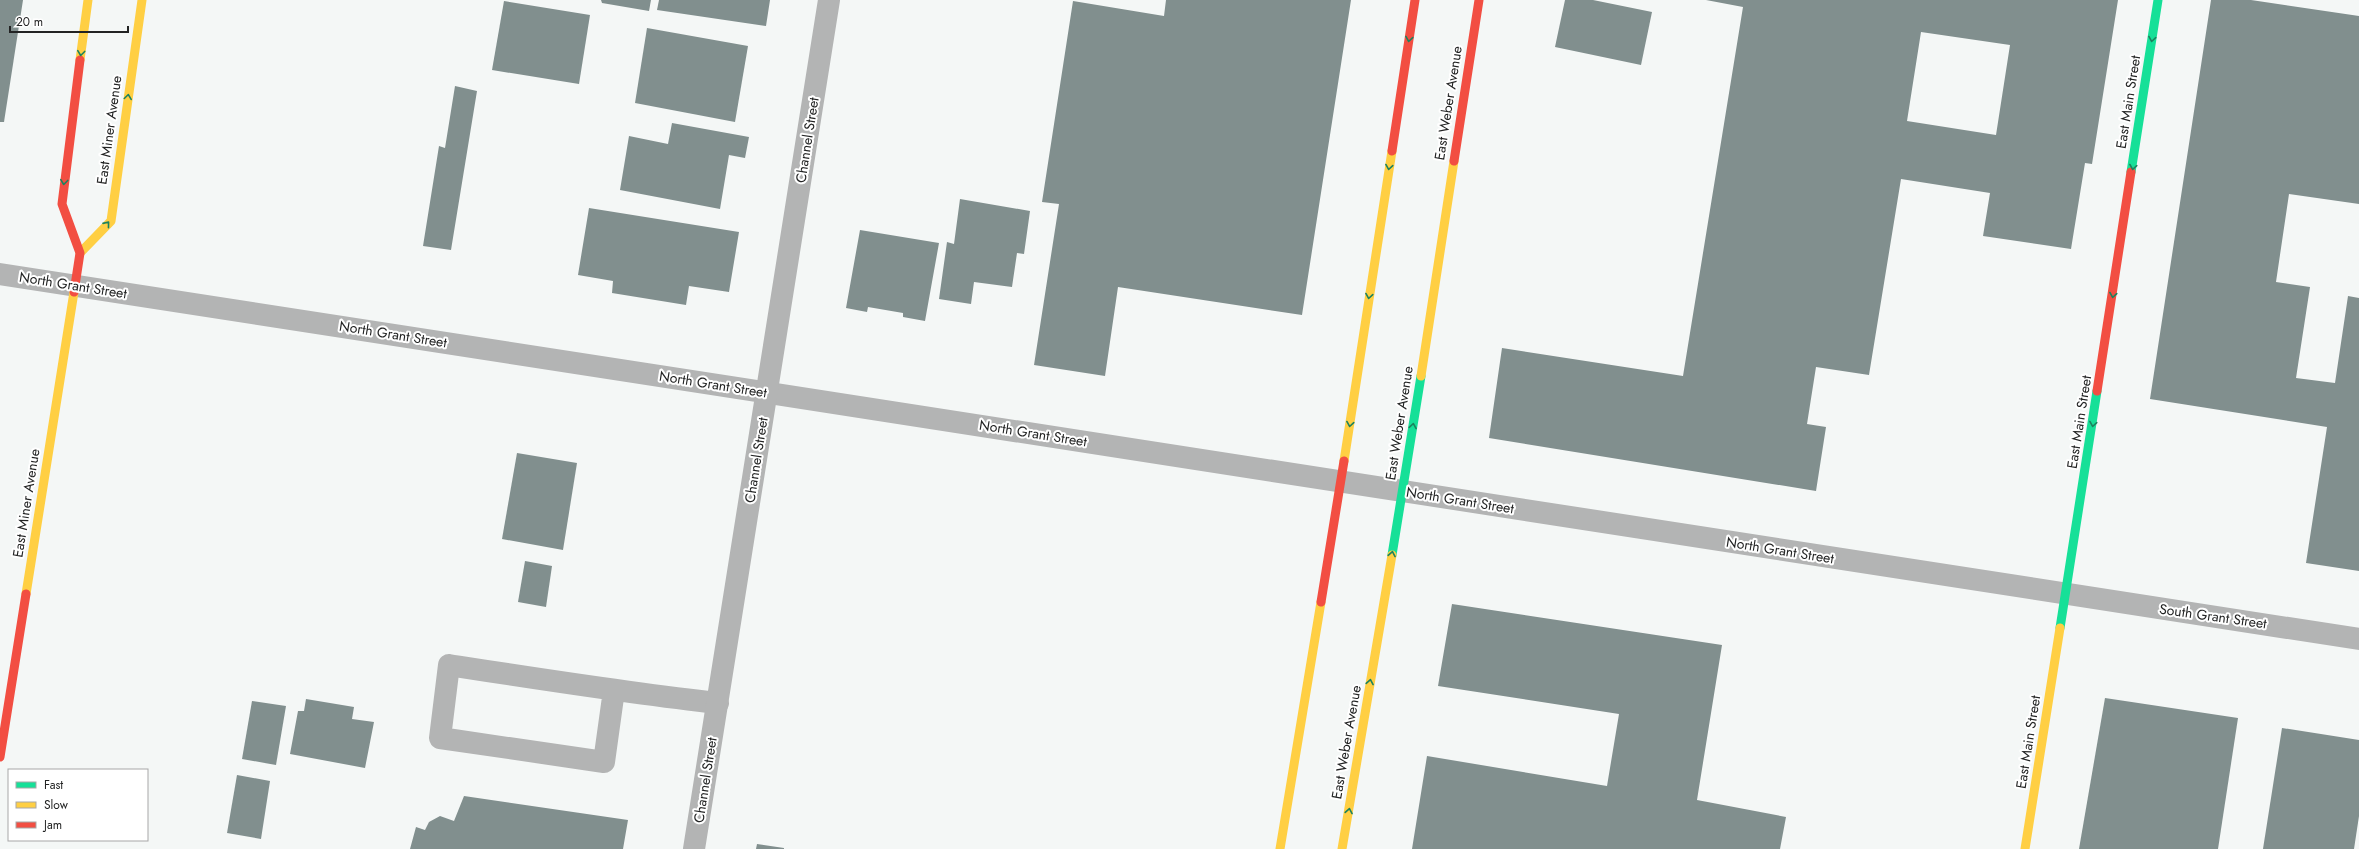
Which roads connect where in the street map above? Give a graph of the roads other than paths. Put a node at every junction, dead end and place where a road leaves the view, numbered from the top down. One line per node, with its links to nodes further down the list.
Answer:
1 (88, 0): 7 (main road, one-way to 7)
2 (142, 0): 7 (main road, East Miner Avenue, one-way to 2)
3 (829, 0): 10 (street, Channel Street)
4 (1415, 0): 11 (main road, one-way to 11)
5 (1478, 0): 12 (main road, East Weber Avenue, one-way to 5)
6 (2158, 0): 13 (main road, East Main Street, one-way to 13)
7 (80, 253): 9 (main road, East Miner Avenue)
8 (0, 274): 9 (street, North Grant Street)
9 (74, 285): 10 (street, North Grant Street); 17 (main road, East Miner Avenue)
10 (767, 392): 11 (street, North Grant Street); 16 (street, Channel Street)
11 (1341, 481): 12 (street, North Grant Street); 19 (main road)
12 (1402, 491): 13 (street, North Grant Street); 20 (main road, East Weber Avenue, one-way to 12)
13 (2066, 595): 14 (street, South Grant Street); 21 (main road, East Main Street)
14 (2359, 639)
15 (614, 690): 15 (street); 16 (street)
16 (718, 703): 18 (street, Channel Street)
17 (0, 757)
18 (694, 849)
19 (1280, 849)
20 (1342, 849)
21 (2025, 849)

